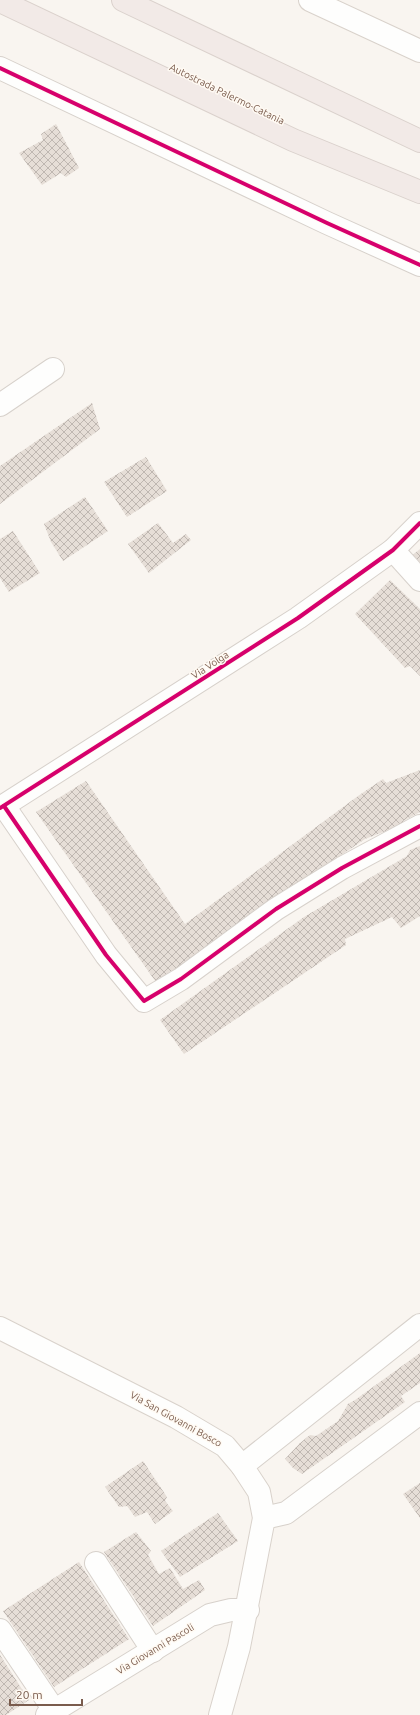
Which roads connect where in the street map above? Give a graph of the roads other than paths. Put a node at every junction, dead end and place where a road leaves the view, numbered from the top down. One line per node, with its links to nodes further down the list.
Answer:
1 (33, 0): 10 (highway, Autostrada Palermo-Catania)
2 (124, 0): 7 (highway)
3 (159, 0): 7 (highway)
4 (310, 0): 6 (street)
5 (0, 1): 11 (highway)
6 (420, 51)
7 (237, 54): 9 (highway)
8 (0, 68): 12 (street)
9 (420, 141)
10 (420, 188)
11 (420, 192)
12 (420, 265)
13 (53, 369): 14 (street)
14 (0, 405)
15 (420, 523): 16 (street, Via Volga)
16 (393, 550): 17 (street); 18 (street, Via Volga)
17 (420, 580)
18 (2, 807): 19 (street)
19 (420, 826)
20 (420, 1325): 23 (street)
21 (0, 1328): 23 (street, Via San Giovanni Bosco)
22 (420, 1413): 24 (street)
23 (242, 1466): 24 (street, Via San Giovanni Bosco)
24 (264, 1518): 26 (street, Via San Giovanni Bosco)
25 (96, 1562): 28 (street)
26 (248, 1610): 28 (street, Via Giovanni Pascoli); 30 (street, Via San Giovanni Bosco)
27 (0, 1630): 29 (street)
28 (152, 1651): 29 (street, Via Giovanni Pascoli)
29 (50, 1713)
30 (220, 1715)

